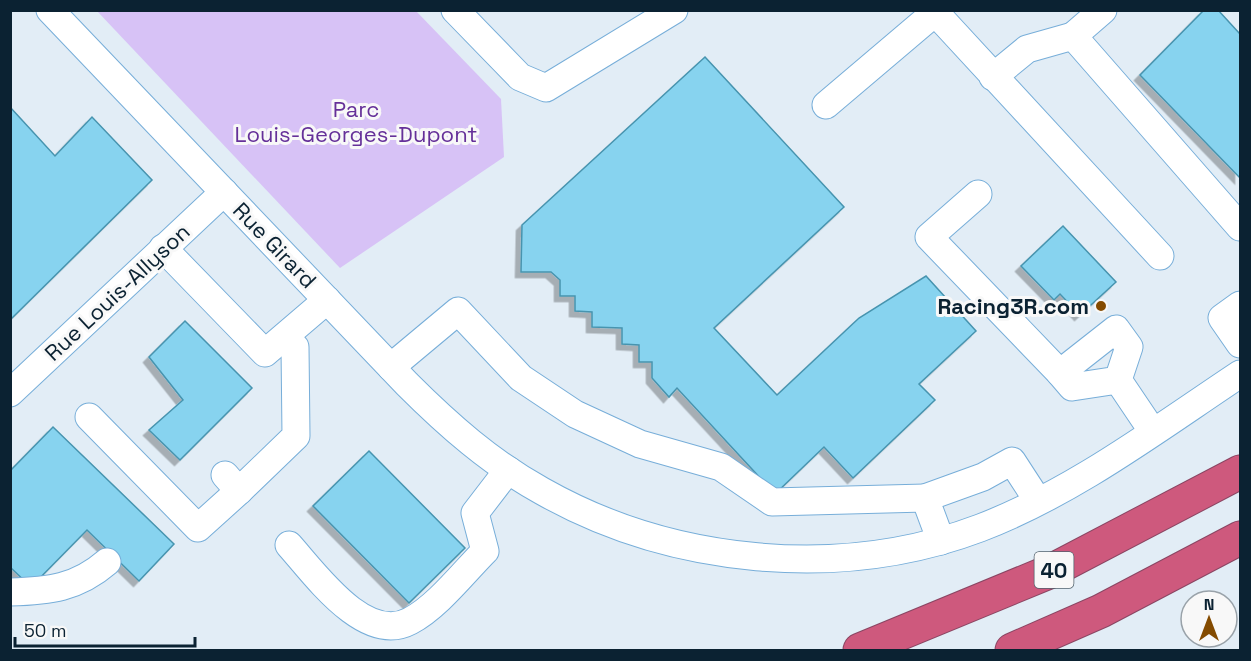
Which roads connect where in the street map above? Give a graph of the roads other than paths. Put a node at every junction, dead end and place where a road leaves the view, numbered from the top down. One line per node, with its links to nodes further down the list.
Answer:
1 (50, 10): 9 (street, Rue Girard)
2 (455, 10): 3 (street)
3 (674, 10)
4 (1103, 10): 6 (street)
5 (936, 11): 7 (street); 8 (street)
6 (1073, 36): 7 (street); 11 (street)
7 (993, 76): 13 (street)
8 (826, 105)
9 (224, 192): 12 (street, Rue Louis-Allyson); 14 (street, Rue Girard)
10 (978, 194): 19 (street)
11 (1240, 227)
12 (163, 248): 16 (street); 22 (street, Rue Louis-Allyson)
13 (1160, 256)
14 (327, 300): 16 (street); 18 (street, Rue Girard)
15 (1240, 305): 17 (street)
16 (285, 337): 23 (street)
17 (1240, 344)
18 (392, 368): 25 (street, Rue Girard); 27 (street)
19 (1060, 374): 21 (street); 21 (street)
20 (1240, 374): 24 (street, Rue Girard)
21 (1118, 380): 24 (street)
22 (10, 393)
23 (89, 417)
24 (1153, 432): 28 (street, Rue Girard)
25 (508, 470): 30 (street, Rue Girard); 31 (street)
26 (1240, 472): 34 (highway, 40)
27 (925, 498): 28 (street); 30 (street)
28 (1038, 501): 30 (street, Rue Girard)
29 (1240, 538): 35 (highway, 40)
30 (941, 541)
31 (289, 545)
32 (107, 562): 33 (street)
33 (10, 592)
34 (860, 651)
35 (1012, 651)

